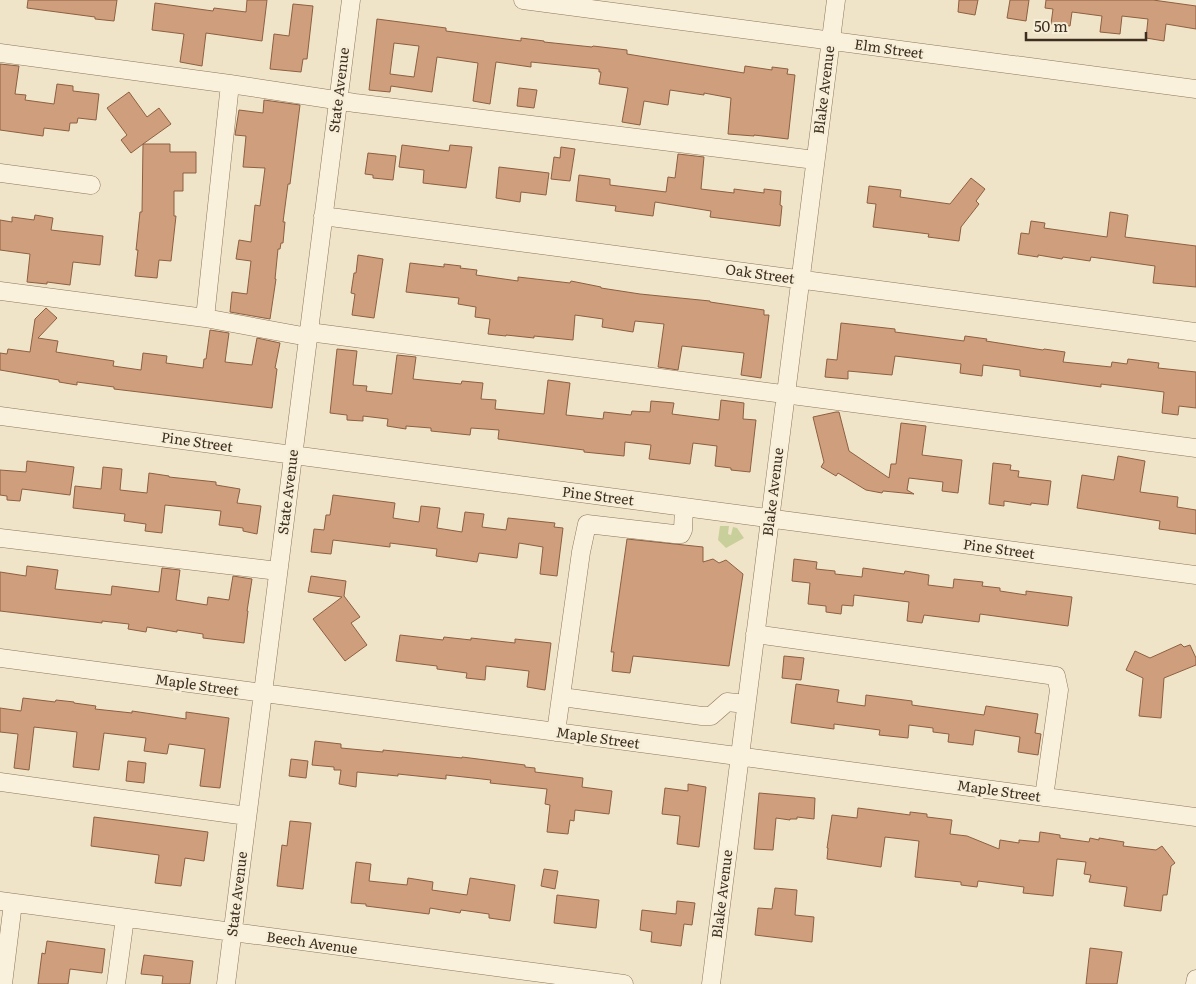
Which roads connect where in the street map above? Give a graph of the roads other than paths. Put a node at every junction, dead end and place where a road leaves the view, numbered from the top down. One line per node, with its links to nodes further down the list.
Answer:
1 (351, 0): 8 (street, State Avenue)
2 (523, 0): 4 (street, Elm Street)
3 (836, 0): 4 (street, Blake Avenue)
4 (830, 41): 7 (street, Elm Street); 9 (street, Blake Avenue)
5 (0, 53): 6 (street)
6 (230, 84): 8 (street); 15 (street)
7 (1196, 90)
8 (338, 100): 9 (street); 12 (street, State Avenue)
9 (815, 160): 13 (street, Blake Avenue)
10 (0, 173): 11 (street)
11 (91, 186)
12 (324, 216): 13 (street, Oak Street); 17 (street, State Avenue)
13 (800, 280): 16 (street, Oak Street); 18 (street, Blake Avenue)
14 (0, 291): 15 (street)
15 (205, 318): 17 (street)
16 (1196, 332)
17 (308, 334): 18 (street); 21 (street, State Avenue)
18 (786, 394): 20 (street); 24 (street, Blake Avenue)
19 (0, 416): 21 (street, Pine Street)
20 (1196, 448)
21 (293, 455): 22 (street, Pine Street); 27 (street, State Avenue)
22 (590, 495): 23 (street, Pine Street); 25 (street)
23 (684, 507): 24 (street, Pine Street); 25 (street)
24 (770, 518): 28 (street, Pine Street); 29 (street, Blake Avenue)
25 (587, 524): 32 (street)
26 (0, 538): 27 (street)
27 (278, 571): 31 (street, State Avenue)
28 (1196, 575)
29 (755, 634): 33 (street, Blake Avenue); 37 (street)
30 (0, 658): 31 (street, Maple Street)
31 (263, 693): 34 (street, Maple Street); 38 (street, State Avenue)
32 (562, 697): 33 (street); 34 (street)
33 (746, 704): 35 (street, Blake Avenue)
34 (556, 732): 35 (street, Maple Street)
35 (740, 757): 37 (street, Maple Street); 48 (street, Blake Avenue)
36 (0, 782): 38 (street)
37 (1044, 797): 39 (street, Maple Street)
38 (247, 816): 42 (street, State Avenue)
39 (1196, 817)
40 (6, 902): 41 (street, Beech Avenue); 44 (street)
41 (125, 918): 42 (street, Beech Avenue); 45 (street)
42 (232, 932): 46 (street, State Avenue); 47 (street, Beech Avenue)
43 (1196, 978): 49 (street)
44 (2, 984)
45 (116, 984)
46 (226, 984)
47 (624, 984)
48 (710, 984)
49 (1195, 984)

